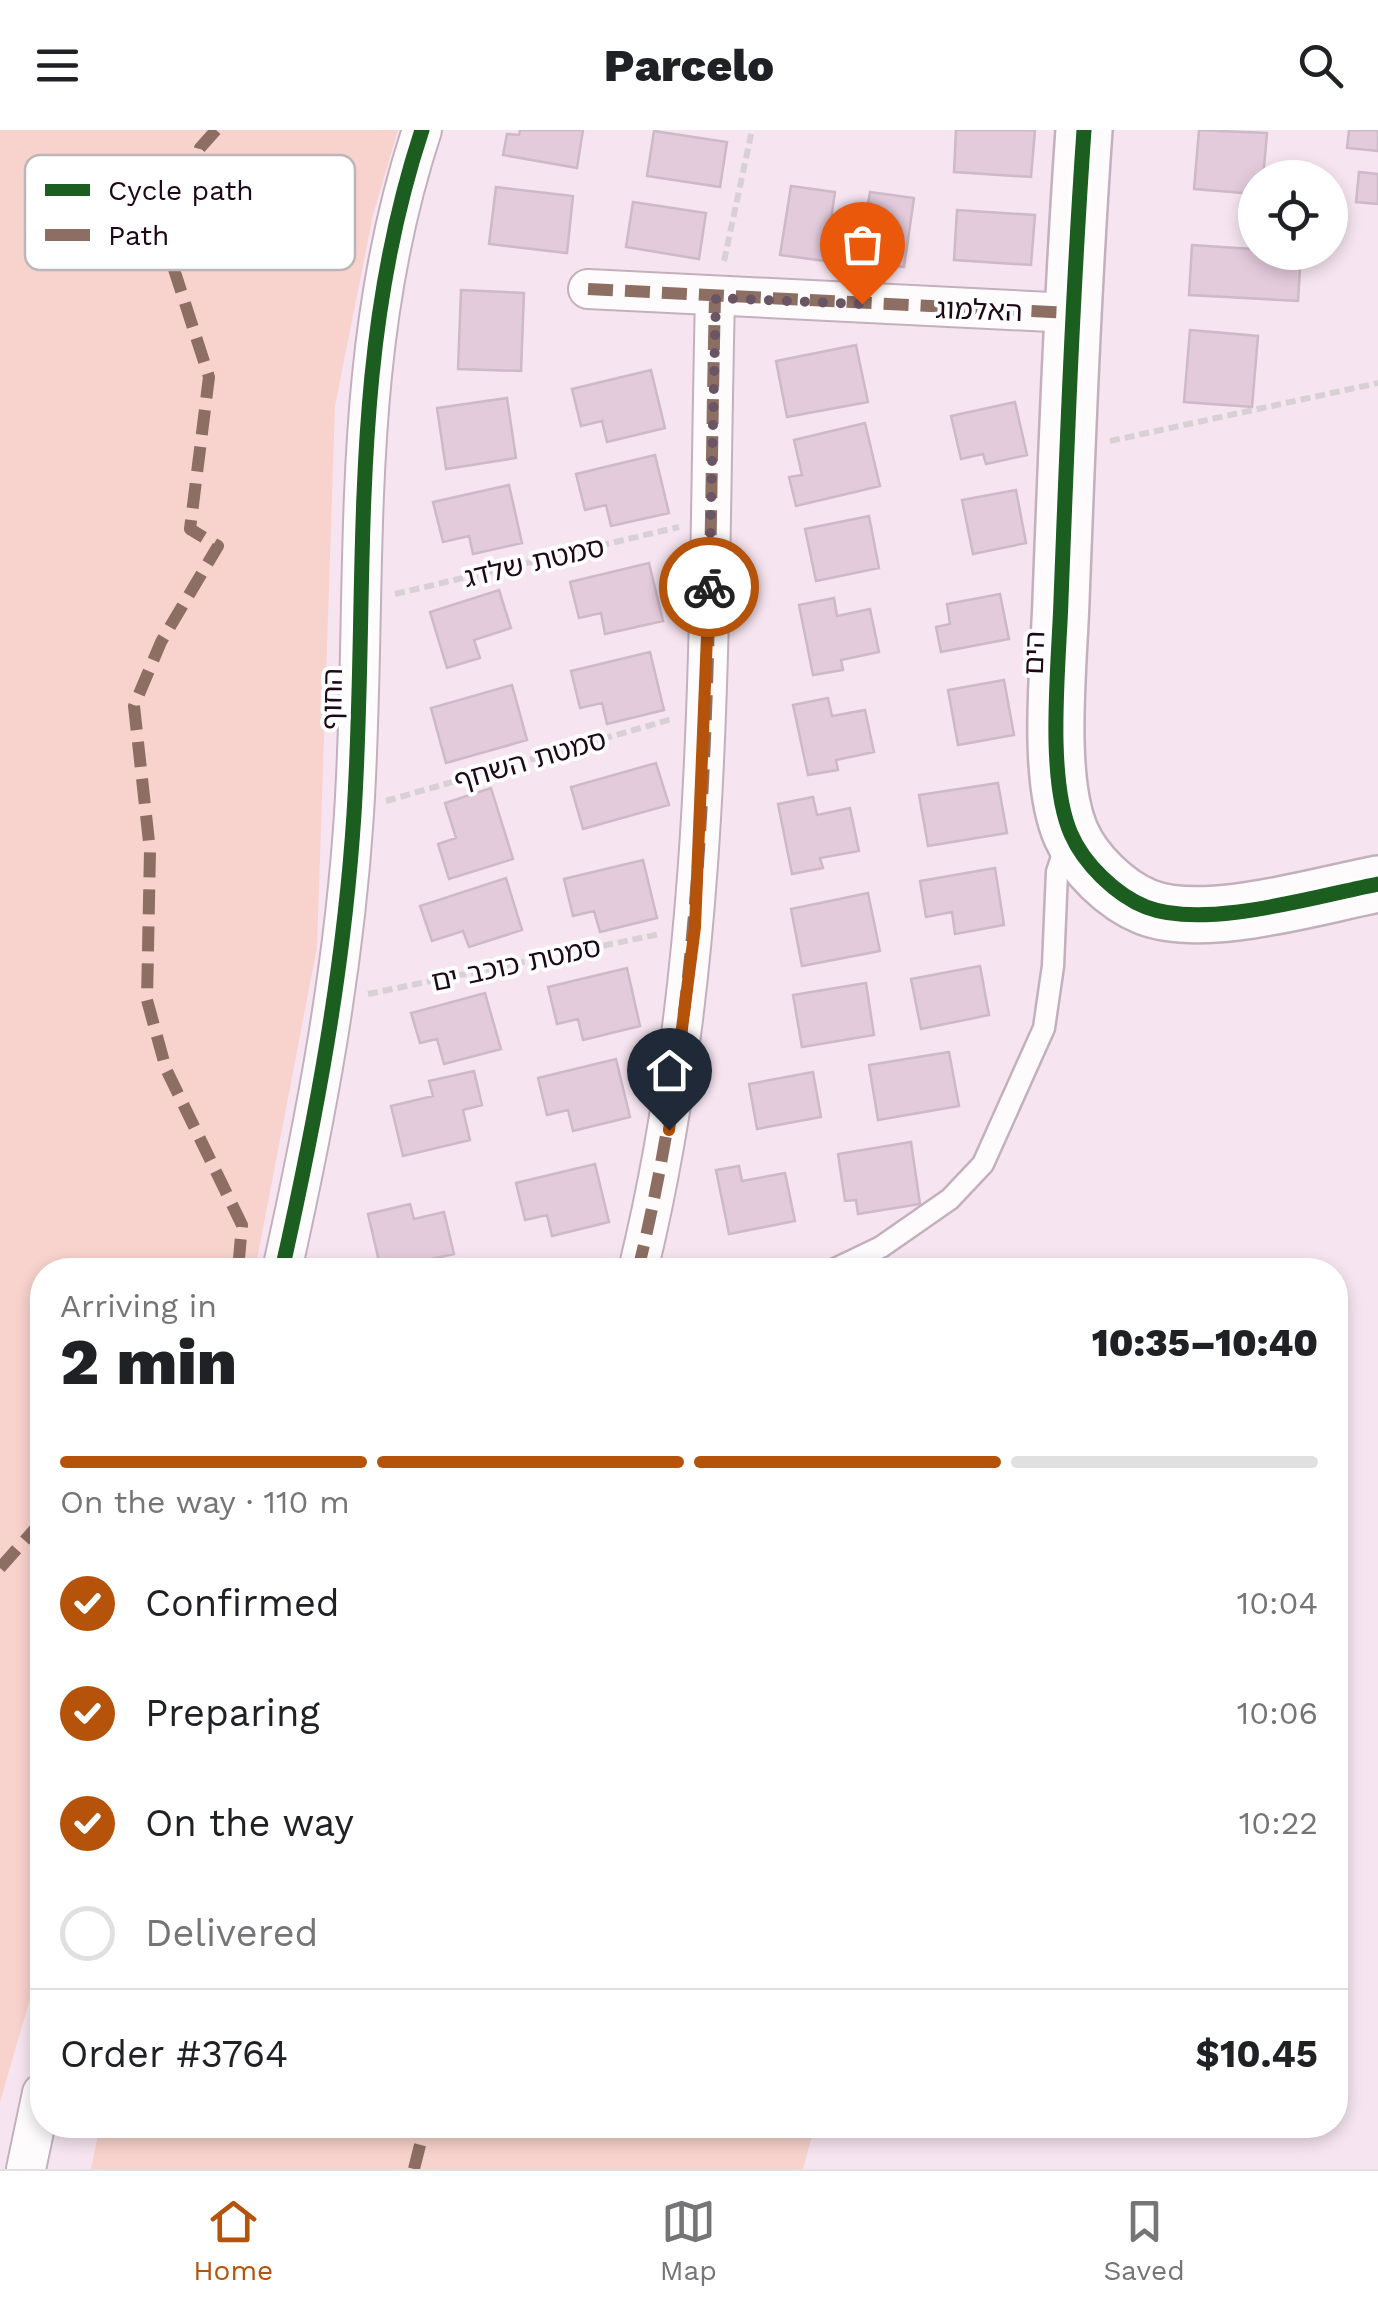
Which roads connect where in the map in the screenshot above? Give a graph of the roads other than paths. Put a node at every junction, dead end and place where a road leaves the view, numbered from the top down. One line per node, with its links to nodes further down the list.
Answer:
1 (422, 130): 8 (street, החוף)
2 (1084, 130): 5 (street, הים)
3 (588, 288): 4 (street, האלמוג)
4 (716, 298): 5 (street, האלמוג); 9 (street)
5 (1071, 313): 6 (street, הים)
6 (1070, 833): 7 (street, הים); 10 (lane)
7 (1378, 884)
8 (284, 1258)
9 (640, 1258)
10 (859, 1258)
11 (33, 2138): 12 (street)
12 (26, 2169)

